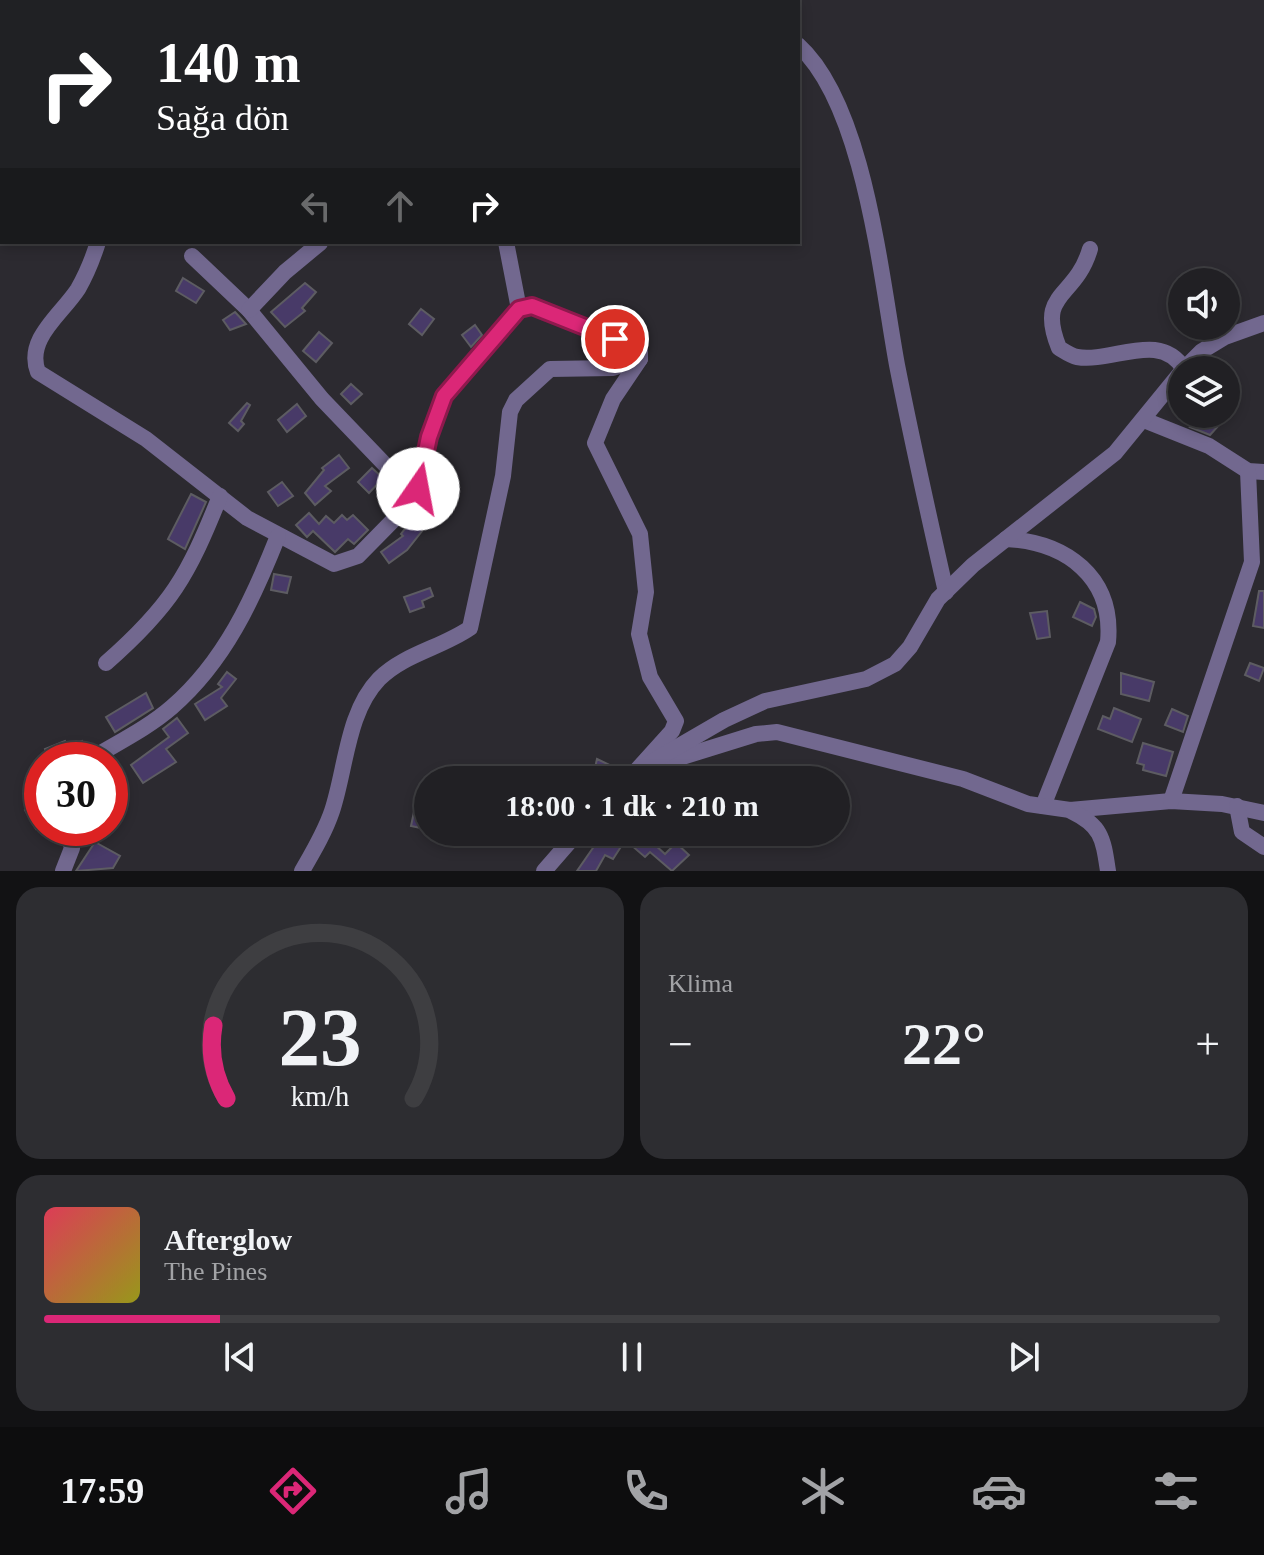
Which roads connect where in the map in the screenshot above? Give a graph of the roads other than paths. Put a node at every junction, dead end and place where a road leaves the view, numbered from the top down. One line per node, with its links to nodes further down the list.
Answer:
1 (800, 48): 20 (street)
2 (319, 244): 8 (street)
3 (506, 244): 7 (street)
4 (100, 245): 16 (street)
5 (1090, 249): 10 (street)
6 (192, 256): 8 (street)
7 (519, 309): 12 (street); 17 (street)
8 (249, 310): 17 (street)
9 (1264, 323): 11 (street)
10 (1176, 356)
11 (1197, 356)
12 (640, 359): 23 (street); 35 (street)
13 (1168, 389): 14 (street)
14 (1144, 420): 15 (street); 19 (street)
15 (1256, 471): 26 (street)
16 (220, 496): 18 (street); 21 (street)
17 (416, 497): 18 (street)
18 (278, 536): 22 (street)
19 (1006, 539): 20 (street); 27 (street)
20 (946, 592): 24 (street)
21 (106, 663)
22 (117, 742)
23 (641, 766)
24 (648, 766)
25 (662, 766): 27 (street)
26 (1171, 801): 28 (street); 29 (street)
27 (1043, 806): 29 (street)
28 (1237, 806): 30 (street); 33 (street)
29 (1070, 810): 37 (street)
30 (1264, 813)
31 (71, 846): 34 (street)
32 (566, 846): 36 (street)
33 (1264, 847)
34 (63, 871)
35 (302, 871)
36 (544, 871)
37 (1108, 871)

